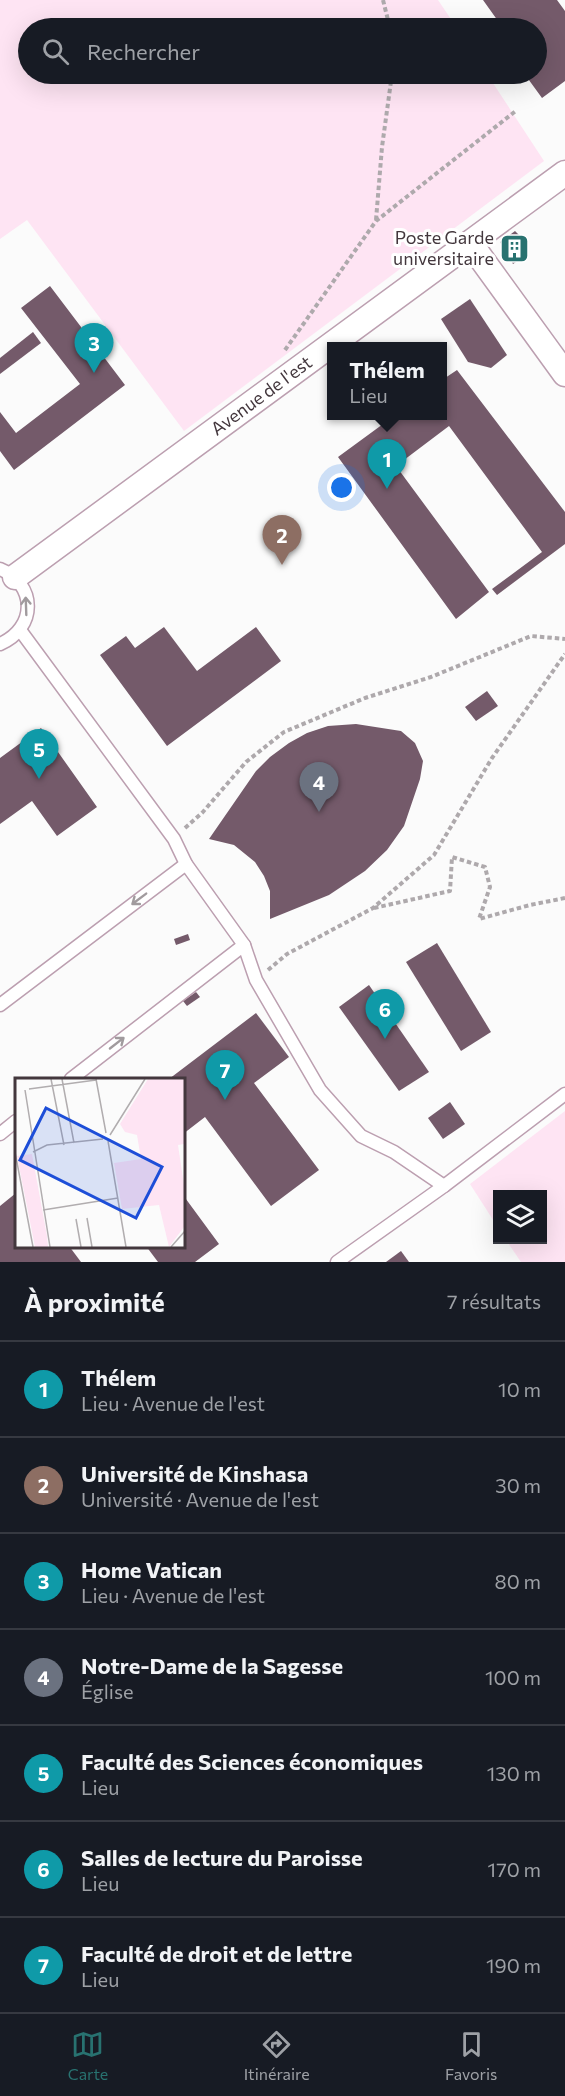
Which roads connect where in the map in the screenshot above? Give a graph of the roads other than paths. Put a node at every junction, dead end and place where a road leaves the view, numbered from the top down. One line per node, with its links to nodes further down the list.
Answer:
1 (565, 173): 2 (street, Avenue de l'est)
2 (470, 243): 3 (street, Avenue de l'est); 5 (street)
3 (331, 342)
4 (327, 345): 6 (street, Avenue de l'est)
5 (565, 374)
6 (8, 573): 7 (lane, one-way to 6)
7 (20, 630): 8 (lane); 9 (lane)
8 (0, 644)
9 (186, 864): 10 (lane); 11 (lane, one-way to 11)
10 (244, 945): 12 (lane, one-way to 10); 16 (lane)
11 (0, 1005)
12 (71, 1078)
13 (565, 1094): 16 (lane)
14 (15, 1122): 15 (lane)
15 (0, 1134)
16 (444, 1186): 17 (lane)
17 (337, 1262)

